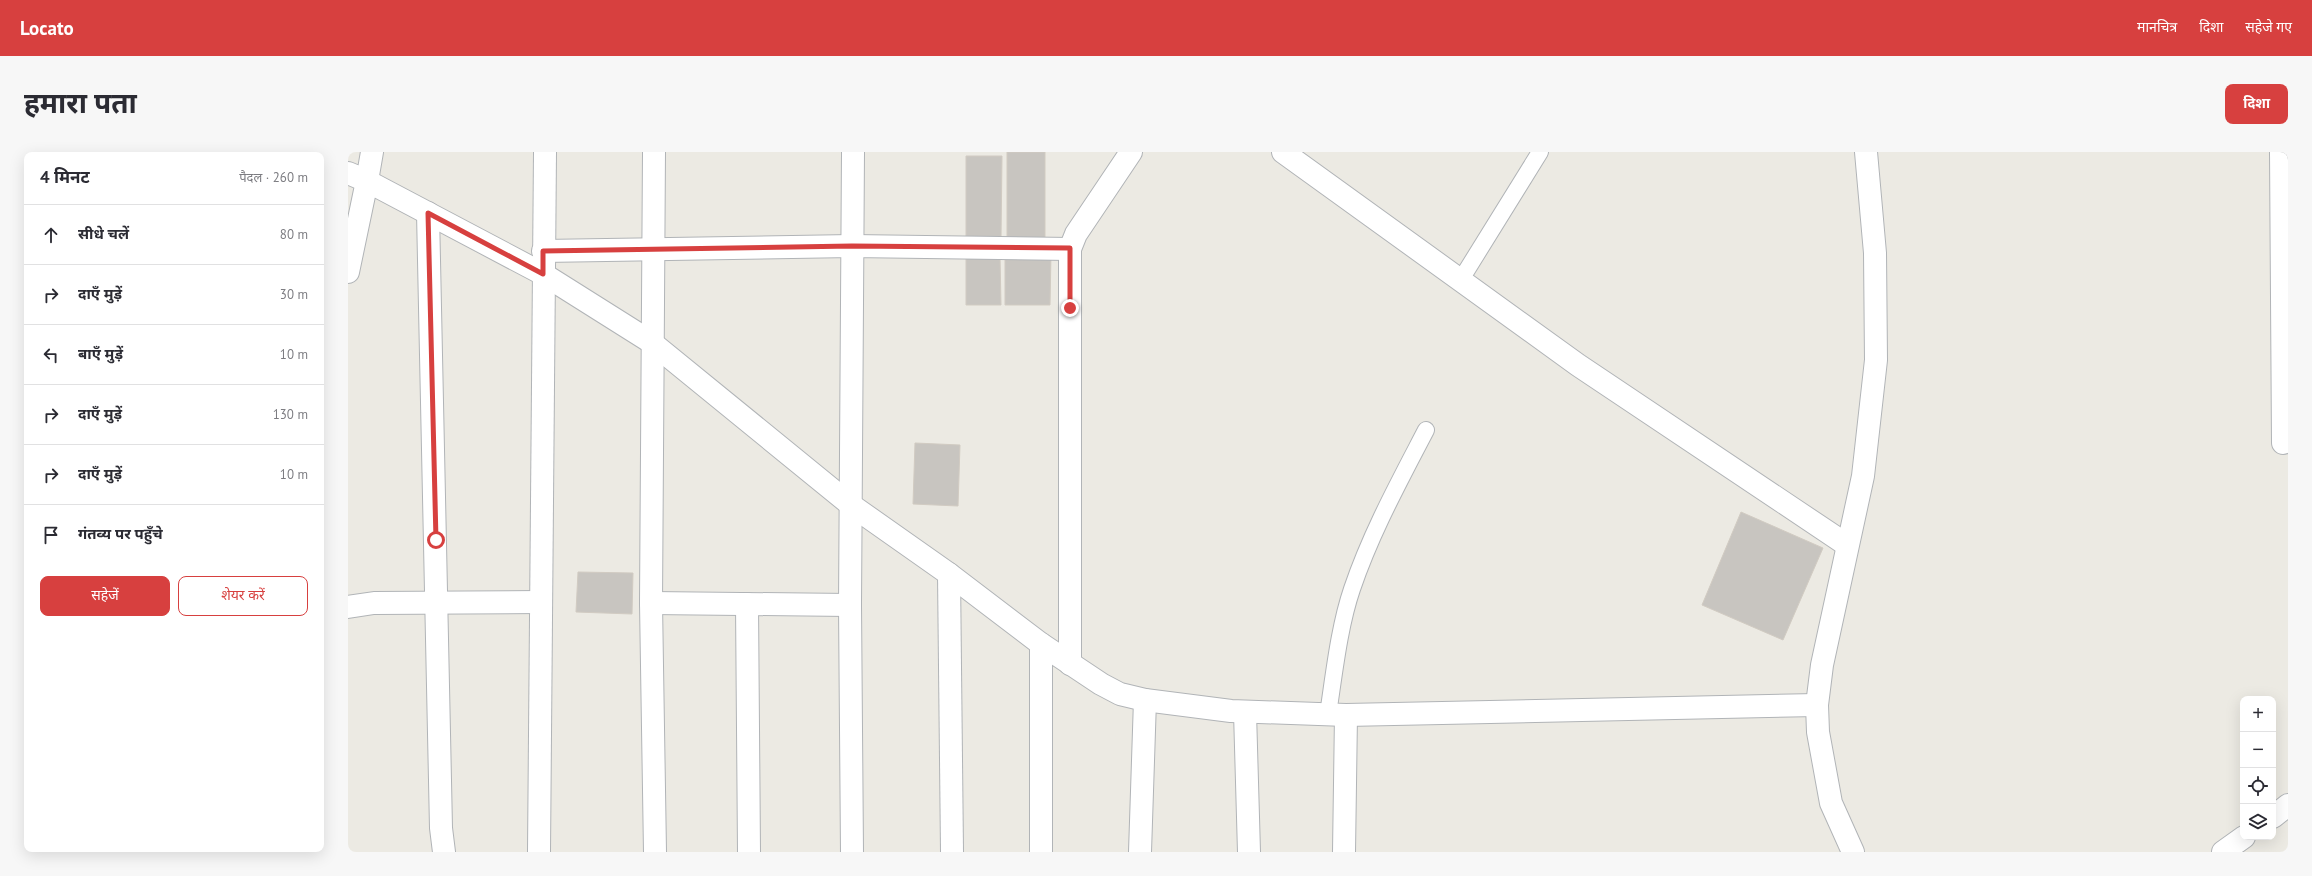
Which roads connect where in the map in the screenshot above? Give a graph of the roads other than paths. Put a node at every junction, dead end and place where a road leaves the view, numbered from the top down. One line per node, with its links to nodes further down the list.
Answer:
1 (372, 152): 10 (street)
2 (545, 152): 15 (street)
3 (654, 152): 14 (street)
4 (853, 152): 12 (street)
5 (1131, 152): 13 (street)
6 (1283, 152): 18 (street)
7 (1540, 152): 18 (lane)
8 (1866, 152): 23 (street)
9 (2281, 152): 21 (street)
10 (358, 177): 11 (street); 16 (street)
11 (428, 213): 17 (street); 26 (street)
12 (852, 246): 13 (street); 14 (street); 22 (street)
13 (1070, 248): 32 (street)
14 (653, 250): 15 (street); 19 (street)
15 (543, 251): 17 (street)
16 (348, 272)
17 (543, 274): 19 (street); 25 (street)
18 (1460, 281): 23 (street)
19 (651, 342): 22 (street); 27 (street)
20 (1426, 430): 36 (lane)
21 (2283, 443)
22 (851, 505): 24 (street); 29 (street)
23 (1847, 545): 34 (street)
24 (949, 574): 31 (street); 45 (street)
25 (540, 602): 26 (street); 41 (street)
26 (437, 603): 30 (street); 40 (street)
27 (651, 603): 28 (street); 42 (street)
28 (747, 604): 29 (street); 43 (street)
29 (850, 604): 44 (street)
30 (348, 607)
31 (1041, 644): 32 (street); 46 (street)
32 (1070, 664): 33 (street)
33 (1145, 700): 35 (street); 47 (street)
34 (1817, 705): 36 (street); 50 (street)
35 (1245, 712): 36 (street); 48 (street)
36 (1337, 715): 49 (street)
37 (2288, 805): 38 (street)
38 (2276, 815)
39 (2240, 840): 51 (street)
40 (444, 852)
41 (539, 852)
42 (655, 852)
43 (749, 852)
44 (852, 852)
45 (952, 852)
46 (1041, 852)
47 (1140, 852)
48 (1249, 852)
49 (1344, 852)
50 (1853, 852)
51 (2223, 852)

